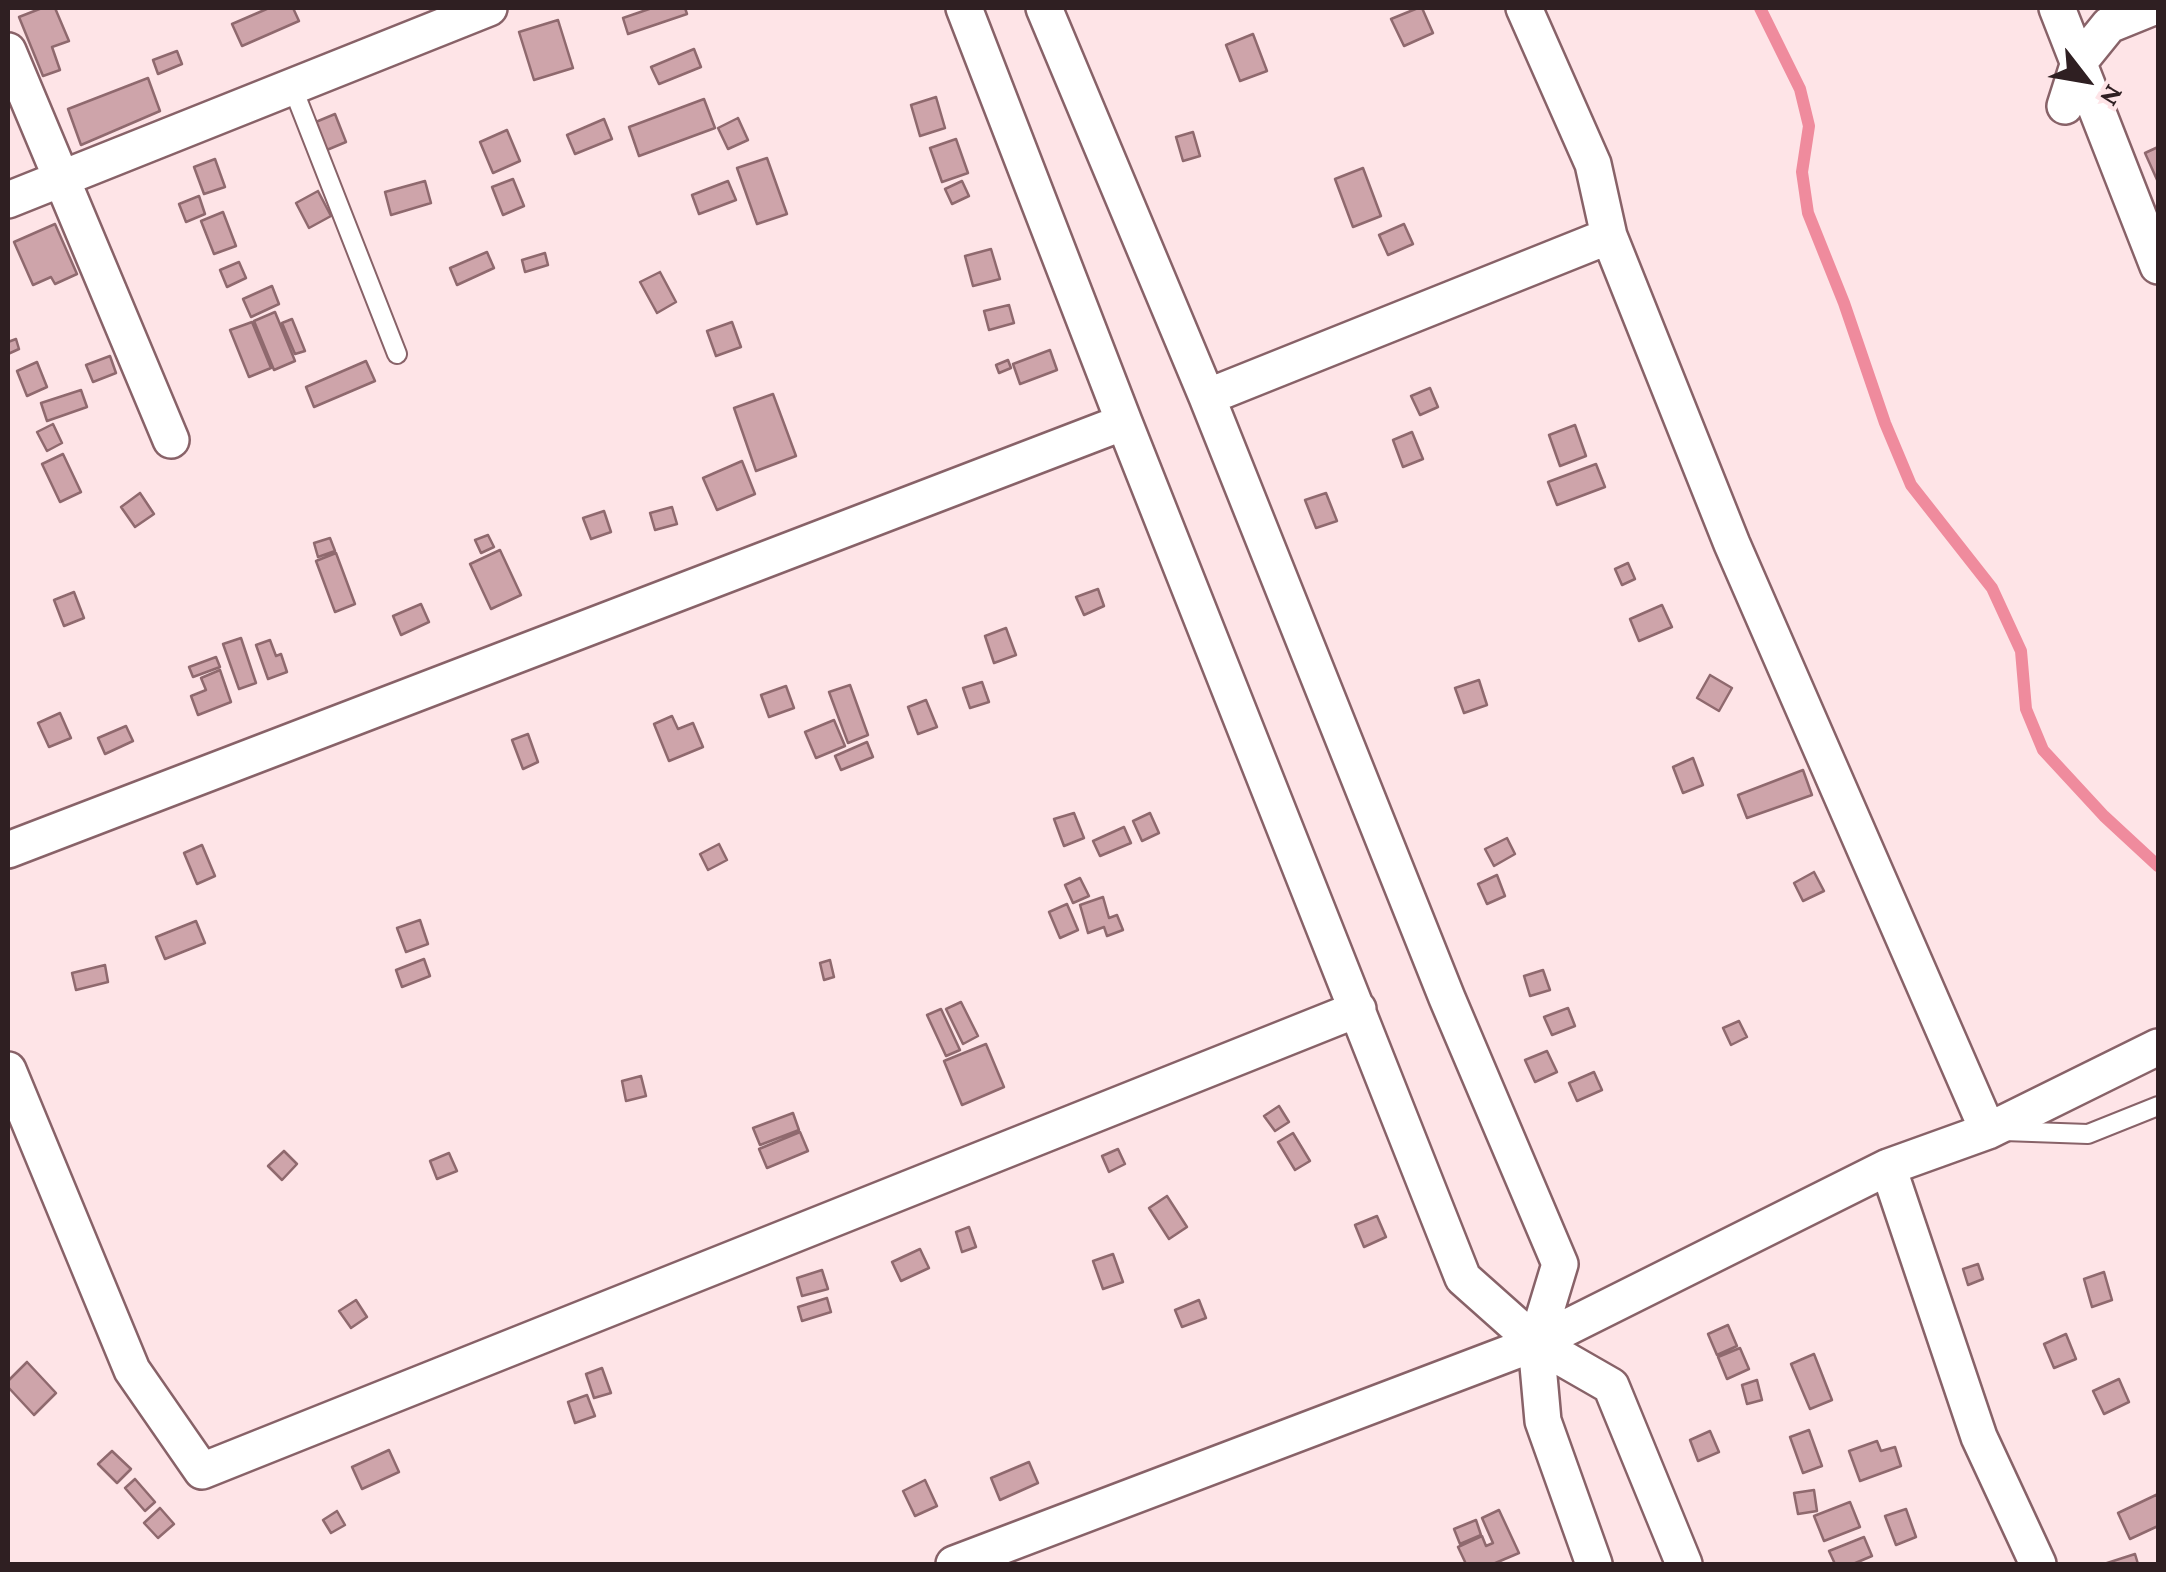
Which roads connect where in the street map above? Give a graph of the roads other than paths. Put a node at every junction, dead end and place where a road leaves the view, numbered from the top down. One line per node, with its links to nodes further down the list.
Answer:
1 (486, 8): 9 (street)
2 (964, 8): 17 (street)
3 (1044, 8): 16 (street)
4 (1524, 8): 13 (street)
5 (2056, 8): 8 (street)
6 (2151, 8): 8 (street)
7 (8, 51): 11 (street)
8 (2079, 62): 10 (street); 14 (street)
9 (292, 86): 11 (street); 15 (lane)
10 (2065, 106)
11 (59, 179): 12 (street); 18 (street)
12 (8, 200)
13 (1609, 236): 16 (street); 24 (street)
14 (2158, 266)
15 (397, 354)
16 (1208, 397): 26 (street)
17 (1124, 422): 19 (street); 20 (street)
18 (171, 440)
19 (8, 850)
20 (1358, 1009): 22 (street); 26 (street)
21 (2158, 1047): 24 (street)
22 (8, 1070)
23 (2158, 1106): 24 (lane)
24 (1988, 1130): 25 (street)
25 (1888, 1167): 26 (street); 30 (street)
26 (1536, 1344): 27 (street); 28 (street); 29 (street)
27 (954, 1564)
28 (1594, 1564)
29 (1684, 1564)
30 (2038, 1564)

